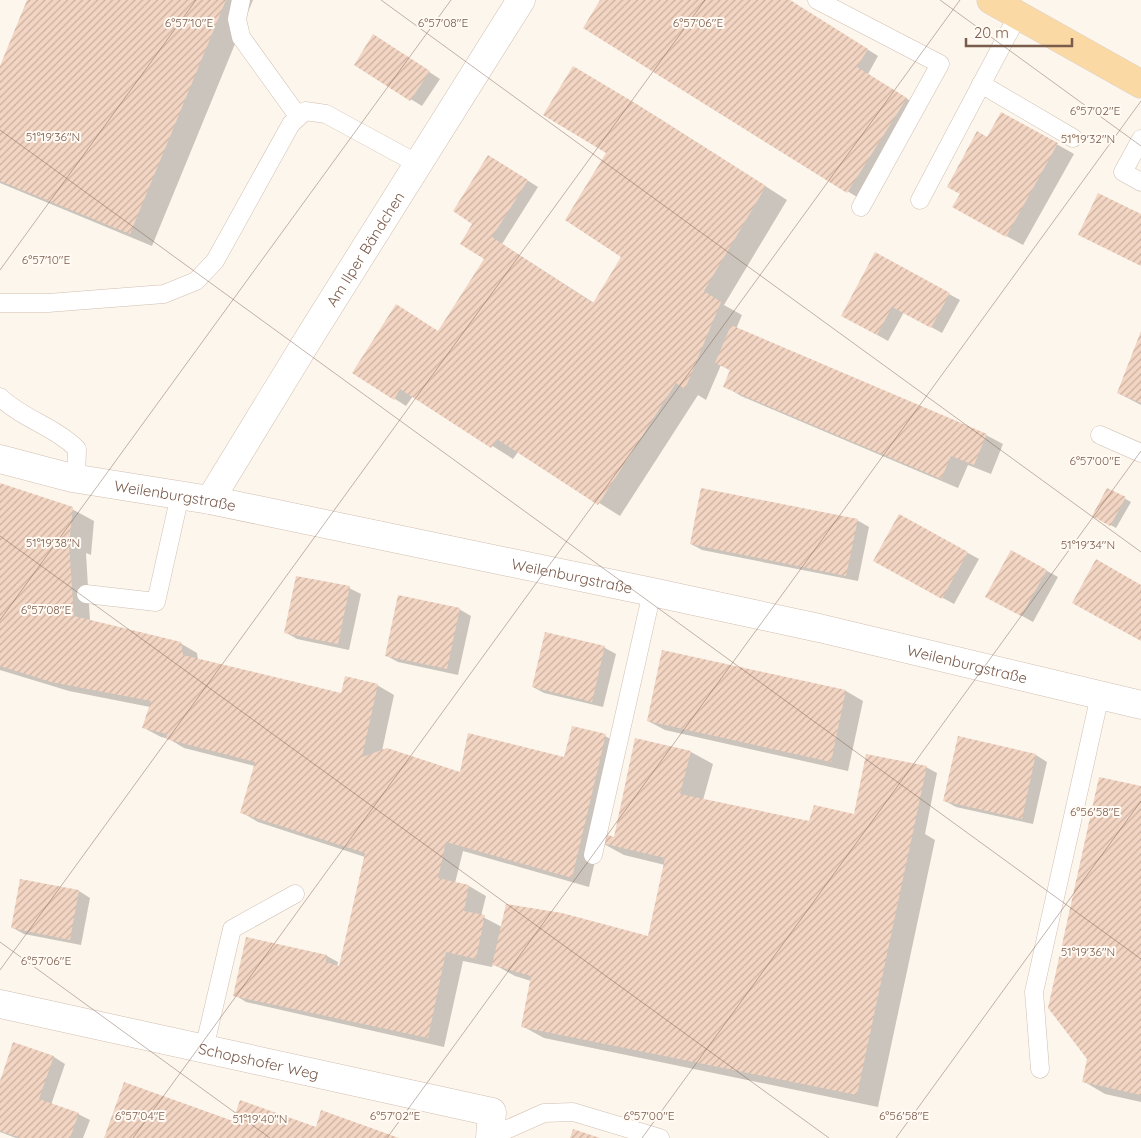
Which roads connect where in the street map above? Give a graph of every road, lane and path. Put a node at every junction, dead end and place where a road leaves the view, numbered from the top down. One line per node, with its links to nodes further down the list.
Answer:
1 (241, 0): 8 (lane)
2 (521, 0): 11 (street, Am Ilper Bändchen)
3 (817, 0): 14 (lane)
4 (991, 0): 5 (main road)
5 (1018, 15): 6 (lane); 7 (main road)
6 (981, 84): 9 (lane); 13 (lane)
7 (1141, 84)
8 (298, 116): 11 (lane); 15 (lane)
9 (1073, 138)
10 (1141, 139): 12 (lane)
11 (418, 164): 22 (street, Am Ilper Bändchen)
12 (1141, 182)
13 (920, 200)
14 (861, 207)
15 (0, 303)
16 (0, 397): 20 (lane)
17 (1100, 435): 18 (lane)
18 (1141, 453)
19 (0, 459): 20 (street, Weilenburgstraße)
20 (76, 479): 21 (street, Weilenburgstraße)
21 (180, 495): 22 (street, Weilenburgstraße); 24 (lane)
22 (210, 500): 23 (street, Weilenburgstraße)
23 (652, 592): 25 (street, Weilenburgstraße); 27 (lane)
24 (86, 594)
25 (1100, 695): 26 (street, Weilenburgstraße); 31 (lane)
26 (1141, 705)
27 (593, 856)
28 (295, 894): 30 (lane)
29 (0, 1004): 30 (street, Schopshofer Weg)
30 (204, 1049): 32 (street, Schopshofer Weg)
31 (1040, 1069)
32 (490, 1137): 33 (lane)
33 (660, 1138)

